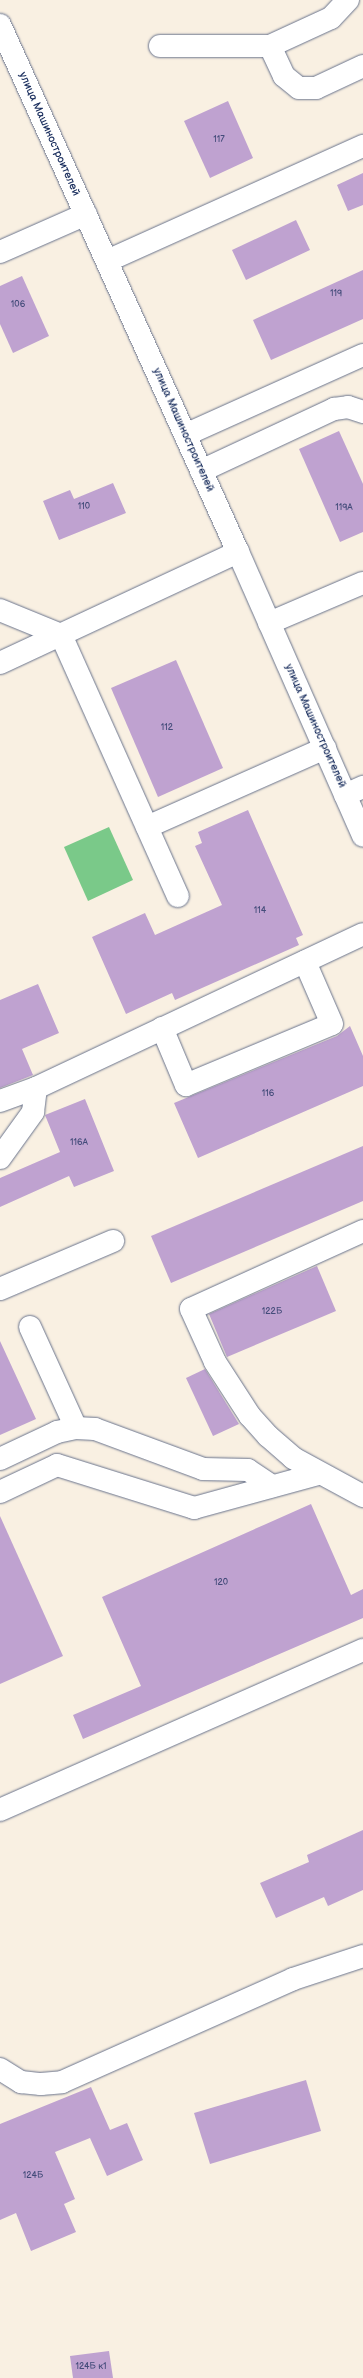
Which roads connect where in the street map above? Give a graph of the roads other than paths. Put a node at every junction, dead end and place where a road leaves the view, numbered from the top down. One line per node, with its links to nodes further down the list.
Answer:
1 (348, 0): 4 (main road)
2 (0, 25): 5 (main road, улица Машиностроителей)
3 (160, 46): 4 (main road)
4 (270, 46): 6 (main road)
5 (5, 48): 8 (main road, улица Машиностроителей)
6 (363, 66)
7 (363, 146): 10 (main road)
8 (86, 214): 9 (main road); 10 (main road, улица Машиностроителей)
9 (0, 252)
10 (107, 261): 13 (main road, улица Машиностроителей)
11 (363, 355): 13 (main road)
12 (363, 412): 14 (main road)
13 (185, 435): 14 (main road, улица Машиностроителей)
14 (201, 471): 15 (main road, улица Машиностроителей)
15 (238, 552): 18 (main road, улица Машиностроителей); 19 (main road)
16 (363, 583): 18 (main road)
17 (0, 610): 19 (main road)
18 (269, 623): 21 (main road, улица Машиностроителей)
19 (61, 634): 20 (main road); 23 (main road)
20 (0, 663)
21 (325, 748): 22 (main road, улица Машиностроителей); 23 (main road)
22 (354, 791): 24 (main road, улица Машиностроителей)
23 (147, 827): 25 (main road)
24 (363, 836)
25 (178, 896)
26 (363, 934): 27 (main road)
27 (305, 962): 28 (main road); 28 (main road)
28 (162, 1028): 29 (main road)
29 (36, 1088): 30 (main road); 31 (main road)
30 (0, 1101)
31 (0, 1158)
32 (363, 1231): 38 (main road)
33 (113, 1241): 34 (main road)
34 (0, 1289)
35 (30, 1327): 36 (main road)
36 (76, 1428): 37 (main road); 39 (main road)
37 (0, 1459)
38 (318, 1474): 39 (main road); 41 (main road)
39 (272, 1486): 40 (main road)
40 (0, 1492)
41 (363, 1496)
42 (363, 1650): 43 (main road)
43 (0, 1810)
44 (363, 1956): 45 (main road)
45 (0, 2069)

